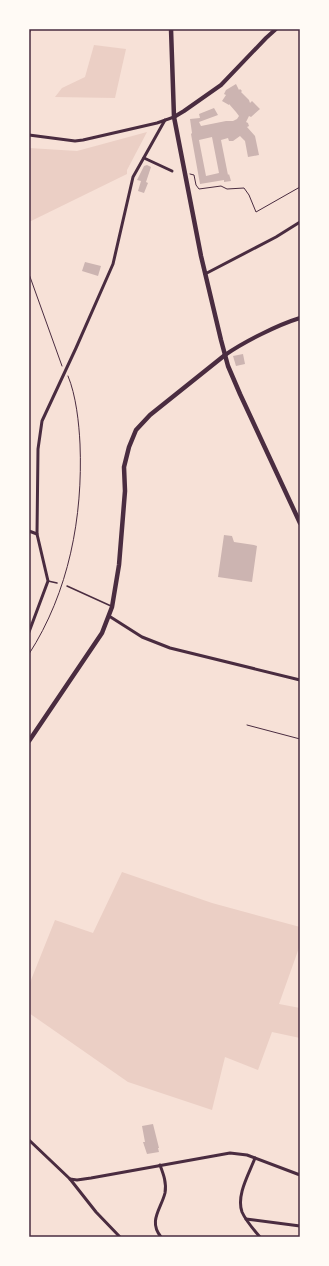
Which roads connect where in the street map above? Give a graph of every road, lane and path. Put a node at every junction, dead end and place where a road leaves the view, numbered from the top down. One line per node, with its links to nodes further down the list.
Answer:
1 (31, 29): 4 (path)
2 (171, 29): 5 (main road)
3 (276, 29): 5 (street)
4 (29, 34)
5 (174, 117): 6 (street); 10 (main road)
6 (166, 120): 7 (street); 8 (street)
7 (29, 135)
8 (144, 158): 9 (street); 17 (street)
9 (172, 171)
10 (185, 175): 11 (path); 14 (main road)
11 (300, 187)
12 (300, 222): 14 (street)
13 (29, 274): 17 (path)
14 (205, 274): 16 (main road)
15 (300, 318): 16 (street)
16 (225, 356): 18 (main road); 24 (main road)
17 (64, 372): 20 (street); 27 (path)
18 (300, 523)
19 (29, 531): 20 (street)
20 (37, 534): 21 (street)
21 (48, 581): 22 (lane); 26 (street)
22 (57, 583)
23 (66, 586): 24 (lane)
24 (112, 607): 25 (main road)
25 (109, 616): 28 (street); 31 (main road)
26 (29, 632)
27 (29, 654)
28 (300, 680)
29 (247, 725): 30 (path)
30 (300, 739)
31 (29, 741)
32 (29, 1140): 36 (street)
33 (255, 1158): 34 (street); 35 (street); 37 (street)
34 (160, 1165): 36 (street); 40 (street)
35 (300, 1175)
36 (70, 1179): 39 (street)
37 (246, 1219): 38 (street); 41 (street)
38 (300, 1226)
39 (120, 1237)
40 (161, 1237)
41 (260, 1237)

